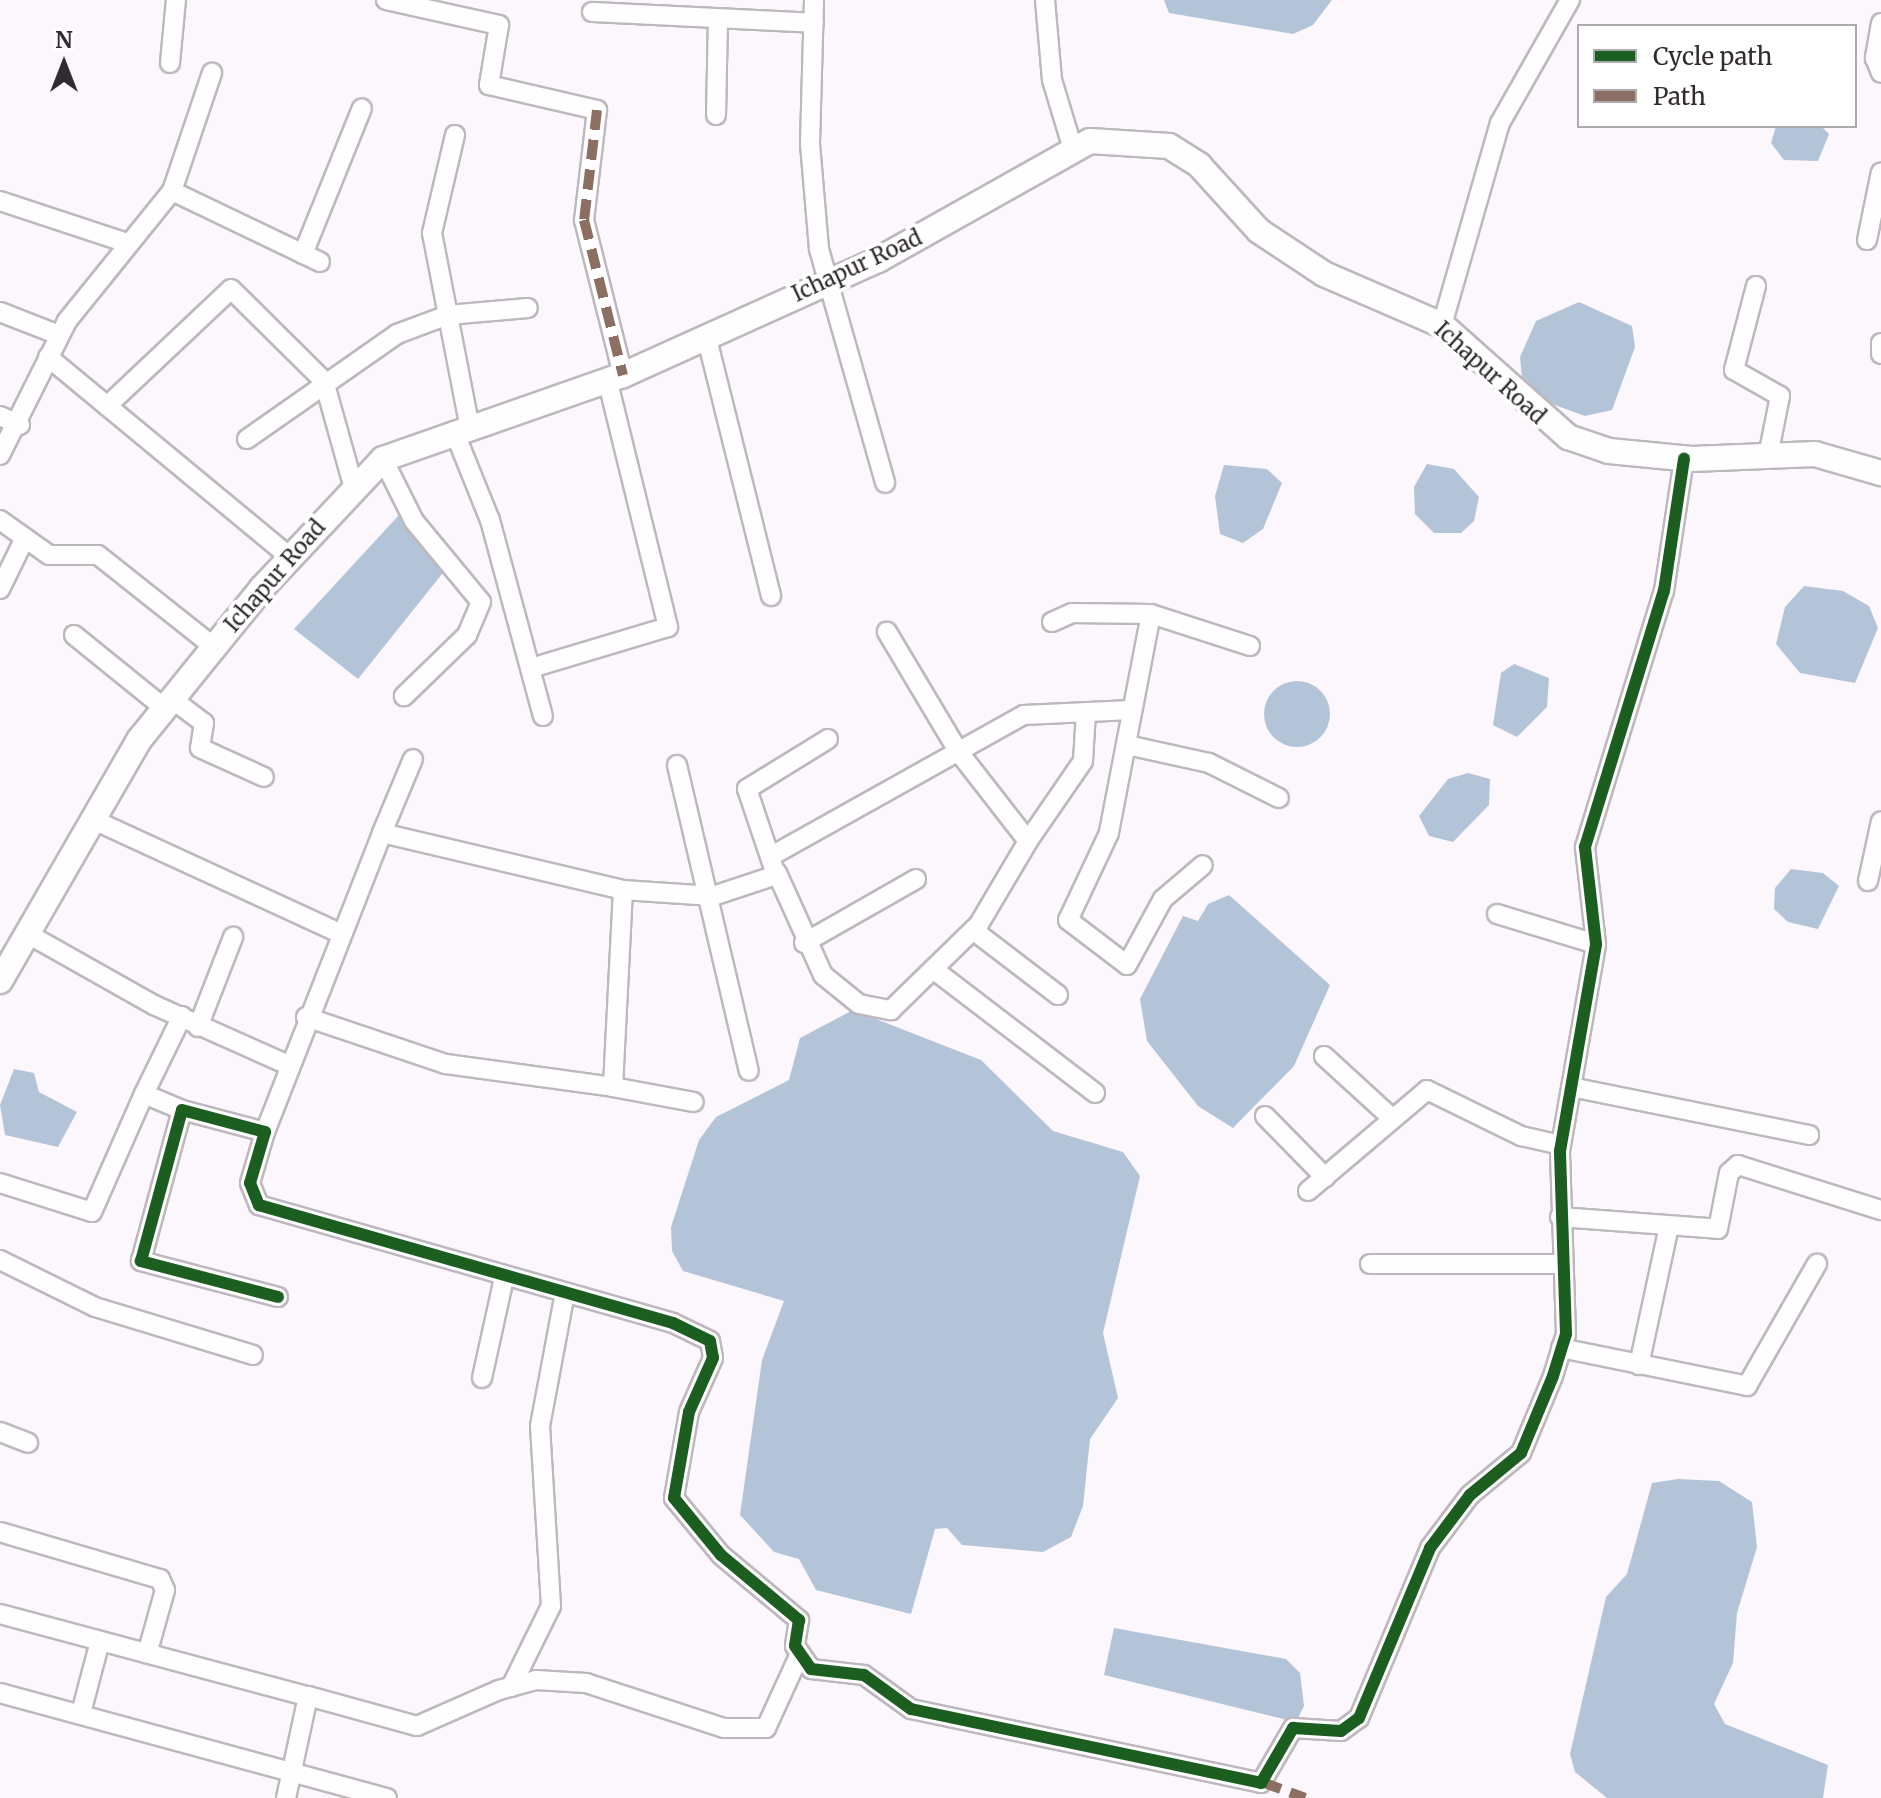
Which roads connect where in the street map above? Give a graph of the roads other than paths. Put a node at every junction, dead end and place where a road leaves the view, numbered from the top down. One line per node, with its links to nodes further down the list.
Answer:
1 (176, 0): 11 (street)
2 (386, 0): 6 (street)
3 (814, 0): 9 (street)
4 (1045, 0): 17 (street)
5 (1570, 0): 30 (street)
6 (429, 5): 36 (street)
7 (592, 12): 8 (street)
8 (718, 22): 9 (street); 15 (street)
9 (814, 23): 25 (street)
10 (1881, 23): 13 (street)
11 (170, 63)
12 (212, 73): 19 (street)
13 (1881, 73)
14 (362, 108): 23 (street)
15 (716, 115)
16 (455, 135): 29 (street)
17 (1072, 146): 25 (street, Ichapur Road); 30 (street, Ichapur Road)
18 (1881, 172): 21 (street)
19 (172, 191): 22 (street); 23 (street)
20 (0, 201): 22 (street)
21 (1867, 240)
22 (127, 243): 31 (street)
23 (303, 254): 24 (street)
24 (320, 262)
25 (830, 281): 32 (street, Ichapur Road); 48 (street)
26 (1756, 286): 44 (street)
27 (528, 308): 29 (street)
28 (0, 312): 31 (street)
29 (448, 315): 37 (street); 41 (street)
30 (1442, 325): 45 (street, Ichapur Road)
31 (59, 335): 35 (street)
32 (706, 335): 36 (street, Ichapur Road); 54 (street)
33 (1881, 343): 34 (street)
34 (1881, 354)
35 (48, 357): 38 (street); 40 (street)
36 (615, 377): 41 (street, Ichapur Road); 61 (street)
37 (324, 381): 38 (street); 42 (street); 49 (street)
38 (107, 406): 52 (street)
39 (0, 416): 40 (street)
40 (20, 425): 43 (street)
41 (461, 427): 46 (street, Ichapur Road); 61 (street)
42 (247, 439)
43 (0, 455)
44 (1768, 456): 45 (street, Ichapur Road); 47 (street, Ichapur Road)
45 (1684, 458): 90 (street)
46 (383, 459): 49 (street, Ichapur Road); 62 (street)
47 (1881, 473)
48 (885, 483)
49 (353, 485): 52 (street, Ichapur Road)
50 (0, 520): 51 (street)
51 (25, 538): 53 (street); 60 (street)
52 (291, 558): 60 (street, Ichapur Road)
53 (0, 589)
54 (771, 596)
55 (1151, 614): 56 (street); 59 (street); 64 (street)
56 (1052, 622)
57 (887, 632): 69 (street)
58 (74, 635): 63 (street)
59 (1250, 646)
60 (214, 647): 63 (street, Ichapur Road)
61 (531, 668): 66 (street)
62 (404, 696)
63 (168, 704): 72 (street); 74 (street, Ichapur Road)
64 (1131, 710): 65 (street); 68 (street)
65 (1086, 712): 69 (street); 77 (street)
66 (543, 716)
67 (828, 739): 78 (street)
68 (1127, 745): 73 (street); 79 (street)
69 (958, 751): 77 (street); 78 (street)
70 (413, 759): 76 (street)
71 (677, 765): 83 (street)
72 (264, 777)
73 (1279, 798)
74 (96, 821): 86 (street); 87 (street, Ichapur Road)
75 (1881, 821): 81 (street)
76 (382, 833): 82 (street); 86 (street)
77 (1028, 841): 85 (street)
78 (775, 864): 83 (street); 89 (street)
79 (1203, 865)
80 (916, 879): 89 (street)
81 (1868, 881)
82 (623, 890): 83 (street); 100 (street)
83 (713, 896): 99 (street)
84 (1497, 914): 90 (street)
85 (973, 930): 91 (street); 93 (street)
86 (340, 933): 95 (street)
87 (28, 934): 92 (street, Ichapur Road); 94 (street)
88 (233, 937): 96 (street)
89 (804, 943): 91 (street)
90 (1596, 944): 101 (street)
91 (933, 969): 102 (street)
92 (0, 981)
93 (1058, 995)
94 (182, 1016): 96 (street); 103 (street)
95 (306, 1017): 98 (street); 100 (street)
96 (198, 1027): 98 (street)
97 (1324, 1056): 107 (street)
98 (288, 1065): 108 (street)
99 (749, 1071)
100 (613, 1087): 104 (street)
101 (1571, 1087): 109 (street); 110 (street)
102 (1095, 1093)
103 (144, 1094): 105 (street); 112 (street)
104 (694, 1102)
105 (182, 1110): 108 (street); 123 (street)
106 (1265, 1116): 111 (street)
107 (1392, 1118): 110 (street); 111 (street)
108 (265, 1132): 121 (street)
109 (1809, 1135)
110 (1561, 1145): 115 (street)
111 (1325, 1177): 113 (street)
112 (0, 1183)
113 (1308, 1191)
114 (1881, 1210): 116 (street)
115 (1560, 1217): 116 (street); 119 (street)
116 (1669, 1226): 126 (street)
117 (0, 1260): 125 (street)
118 (1370, 1264): 119 (street)
119 (1562, 1264): 124 (street)
120 (1817, 1264): 126 (street)
121 (504, 1278): 122 (street); 127 (street)
122 (565, 1293): 134 (street); 135 (street)
123 (278, 1297)
124 (1561, 1348): 126 (street); 134 (street)
125 (253, 1355)
126 (1639, 1365)
127 (482, 1378)
128 (0, 1432): 129 (street)
129 (28, 1443)
130 (0, 1532): 133 (street)
131 (0, 1614): 132 (street)
132 (100, 1641): 133 (street); 138 (street)
133 (147, 1654): 137 (street)
134 (798, 1658): 135 (street)
135 (511, 1687): 137 (street)
136 (0, 1693): 138 (street)
137 (307, 1696): 139 (street)
138 (81, 1713): 139 (street)
139 (293, 1768): 140 (street); 141 (street)
140 (286, 1798)
141 (387, 1798)

